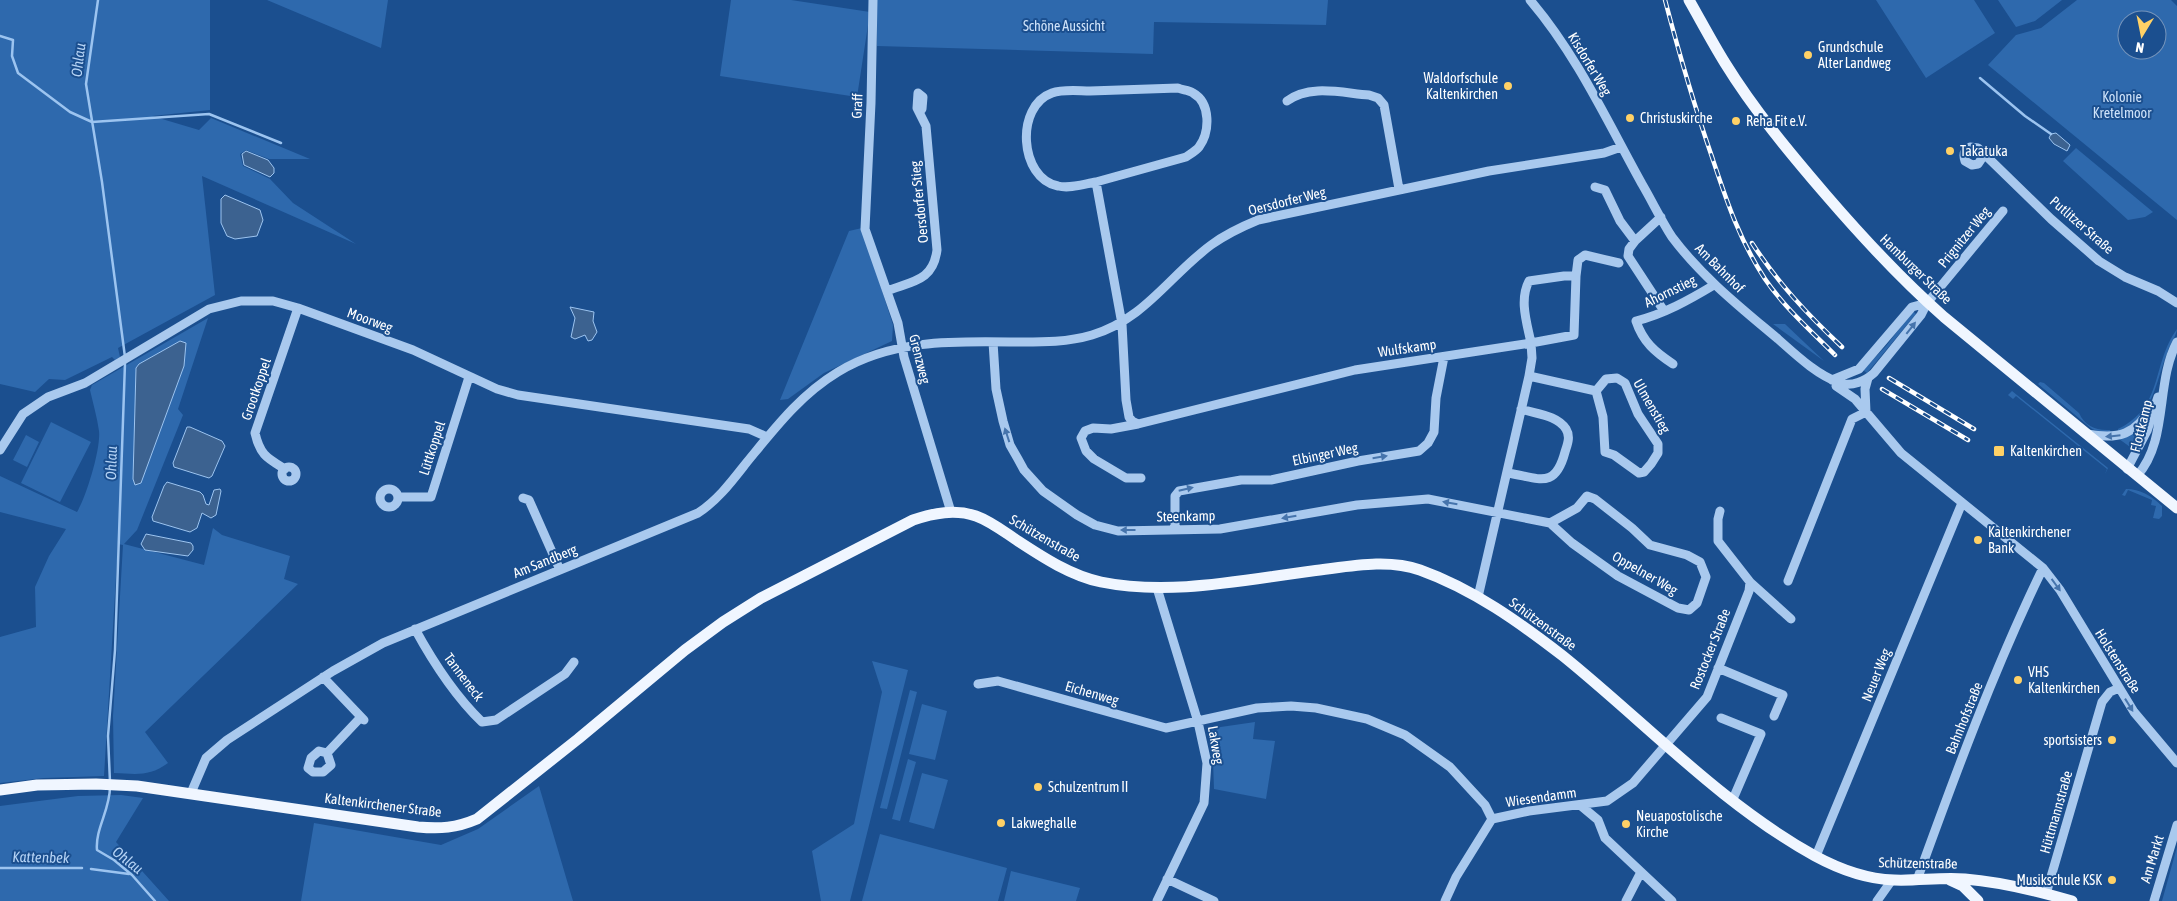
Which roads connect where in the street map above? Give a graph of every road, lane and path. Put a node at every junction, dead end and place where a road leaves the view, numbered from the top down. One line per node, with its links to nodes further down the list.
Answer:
1 (873, 0): 12 (street, Graff)
2 (1530, 0): 6 (street, Kisdorfer Weg)
3 (1689, 0): 19 (main road, Hamburger Straße)
4 (1287, 101): 10 (street)
5 (920, 111): 18 (street, Oersdorfer Stieg)
6 (1621, 147): 10 (street, Oersdorfer Weg); 13 (street, Am Bahnhof)
7 (1981, 152): 20 (street, Putlitzer Straße)
8 (1096, 182): 8 (street); 23 (street)
9 (1595, 188): 14 (street)
10 (1399, 189): 23 (street, Oersdorfer Weg)
11 (2003, 211): 19 (street, Prignitzer Weg)
12 (864, 212): 18 (street, Grenzweg)
13 (1661, 217): 14 (street); 17 (street, Am Bahnhof)
14 (1636, 241): 22 (street)
15 (1619, 263): 16 (street)
16 (1576, 276): 26 (street, Wulfskamp); 26 (street)
17 (1714, 285): 22 (street, Ahornstieg); 33 (street, Am Bahnhof)
18 (887, 291): 27 (street, Grenzweg)
19 (1927, 302): 30 (street); 34 (street, one-way to 19); 43 (main road, Hamburger Straße)
20 (2177, 302)
21 (298, 308): 32 (street, Moorweg); 45 (street, Moorweg); 46 (street, Grootkoppel)
22 (1664, 311): 29 (street, Ahornstieg)
23 (1122, 324): 24 (street, Oersdorfer Weg); 42 (street)
24 (994, 342): 27 (street, Oersdorfer Weg); 58 (street, Steenkamp, one-way to 24)
25 (2177, 342): 35 (street, Flottkamp)
26 (1531, 343): 28 (street, Wulfskamp); 31 (street)
27 (902, 347): 44 (street, Am Sandberg); 55 (street, Grenzweg)
28 (1444, 357): 42 (street, Wulfskamp); 58 (street, Elbinger Weg, one-way to 28)
29 (1673, 364)
30 (1859, 369): 33 (street); 36 (street)
31 (1529, 376): 37 (street); 40 (street)
32 (469, 377): 44 (street, Moorweg); 50 (street, Lüttkoppel)
33 (1836, 378): 36 (street, Am Bahnhof); 39 (street, Am Bahnhof)
34 (1868, 378): 36 (street); 39 (street)
35 (2164, 380): 38 (street, Flottkamp); 48 (street, Flottkamp)
36 (1854, 385): 39 (street)
37 (1596, 391): 37 (street, Ulmenstieg)
38 (2159, 394): 43 (street, one-way to 43); 48 (street, Flottkamp)
39 (1860, 399): 41 (street)
40 (1521, 409): 47 (street); 47 (street)
41 (1866, 412): 52 (street); 61 (street)
42 (1138, 424): 49 (street, Wulfskamp)
43 (2083, 433): 48 (main road, Hamburger Straße)
44 (767, 437): 60 (street, Am Sandberg)
45 (0, 450)
46 (285, 469)
47 (1508, 472): 56 (street)
48 (2132, 472): 53 (main road, Hamburger Straße)
49 (1141, 478)
50 (398, 497)
51 (523, 498): 60 (street)
52 (1962, 503): 59 (street); 87 (street, Neuer Weg)
53 (2177, 508)
54 (1720, 511): 62 (street)
55 (951, 512): 63 (main road, Schützenstraße); 66 (main road, Schützenstraße)
56 (1498, 512): 57 (street, Steenkamp); 58 (street, Steenkamp, one-way to 58); 64 (street)
57 (1550, 523): 57 (street, Oppelner Weg)
58 (1175, 530)
59 (2043, 568): 72 (street, Holstenstraße, one-way to 72); 92 (street, Bahnhofstraße)
60 (560, 570): 67 (street, Am Sandberg)
61 (1788, 581)
62 (1750, 582): 65 (street); 69 (street, Rostocker Straße)
63 (1157, 588): 64 (main road, Schützenstraße); 75 (street, Lakweg)
64 (1478, 597): 76 (main road, Schützenstraße)
65 (1791, 619)
66 (723, 622): 80 (main road, Kaltenkirchener Straße)
67 (415, 629): 68 (street, Tanneneck); 70 (street, Am Sandberg)
68 (574, 662)
69 (1718, 668): 73 (street); 76 (street, Rostocker Straße)
70 (324, 677): 77 (street); 80 (street, Am Sandberg)
71 (978, 684): 75 (street, Eichenweg)
72 (2119, 688): 78 (street, Holstenstraße, one-way to 78); 94 (street, Hüttmannstraße)
73 (1774, 716)
74 (1721, 718): 81 (street)
75 (1198, 722): 84 (street, Eichenweg); 90 (street, Lakweg)
76 (1666, 744): 81 (main road, Schützenstraße); 82 (street, Wiesendamm)
77 (327, 753)
78 (2177, 763)
79 (0, 790): 80 (main road, Kaltenkirchener Straße)
80 (191, 793)
81 (1733, 799): 87 (main road, Schützenstraße)
82 (1607, 801): 83 (street, Wiesendamm); 85 (street)
83 (1580, 805): 84 (street, Wiesendamm); 85 (street)
84 (1492, 819): 98 (street, Wiesendamm)
85 (1598, 820): 88 (street)
86 (2177, 825): 103 (street, Am Markt)
87 (1816, 856): 91 (main road, Schützenstraße)
88 (1641, 872): 99 (street); 100 (street)
89 (1946, 878): 92 (main road, Schützenstraße); 93 (main road, Schützenstraße); 95 (main road)
90 (1167, 879): 96 (street, Lakweg); 97 (street)
91 (1892, 880): 92 (main road, Schützenstraße); 101 (street)
92 (1917, 880)
93 (1977, 881): 94 (main road, Schützenstraße); 95 (main road)
94 (2046, 894): 102 (main road, Schützenstraße)
95 (1974, 897)
96 (1156, 901)
97 (1214, 901)
98 (1445, 901)
99 (1626, 901)
100 (1672, 901)
101 (1877, 901)
102 (2072, 901)
103 (2154, 901)

